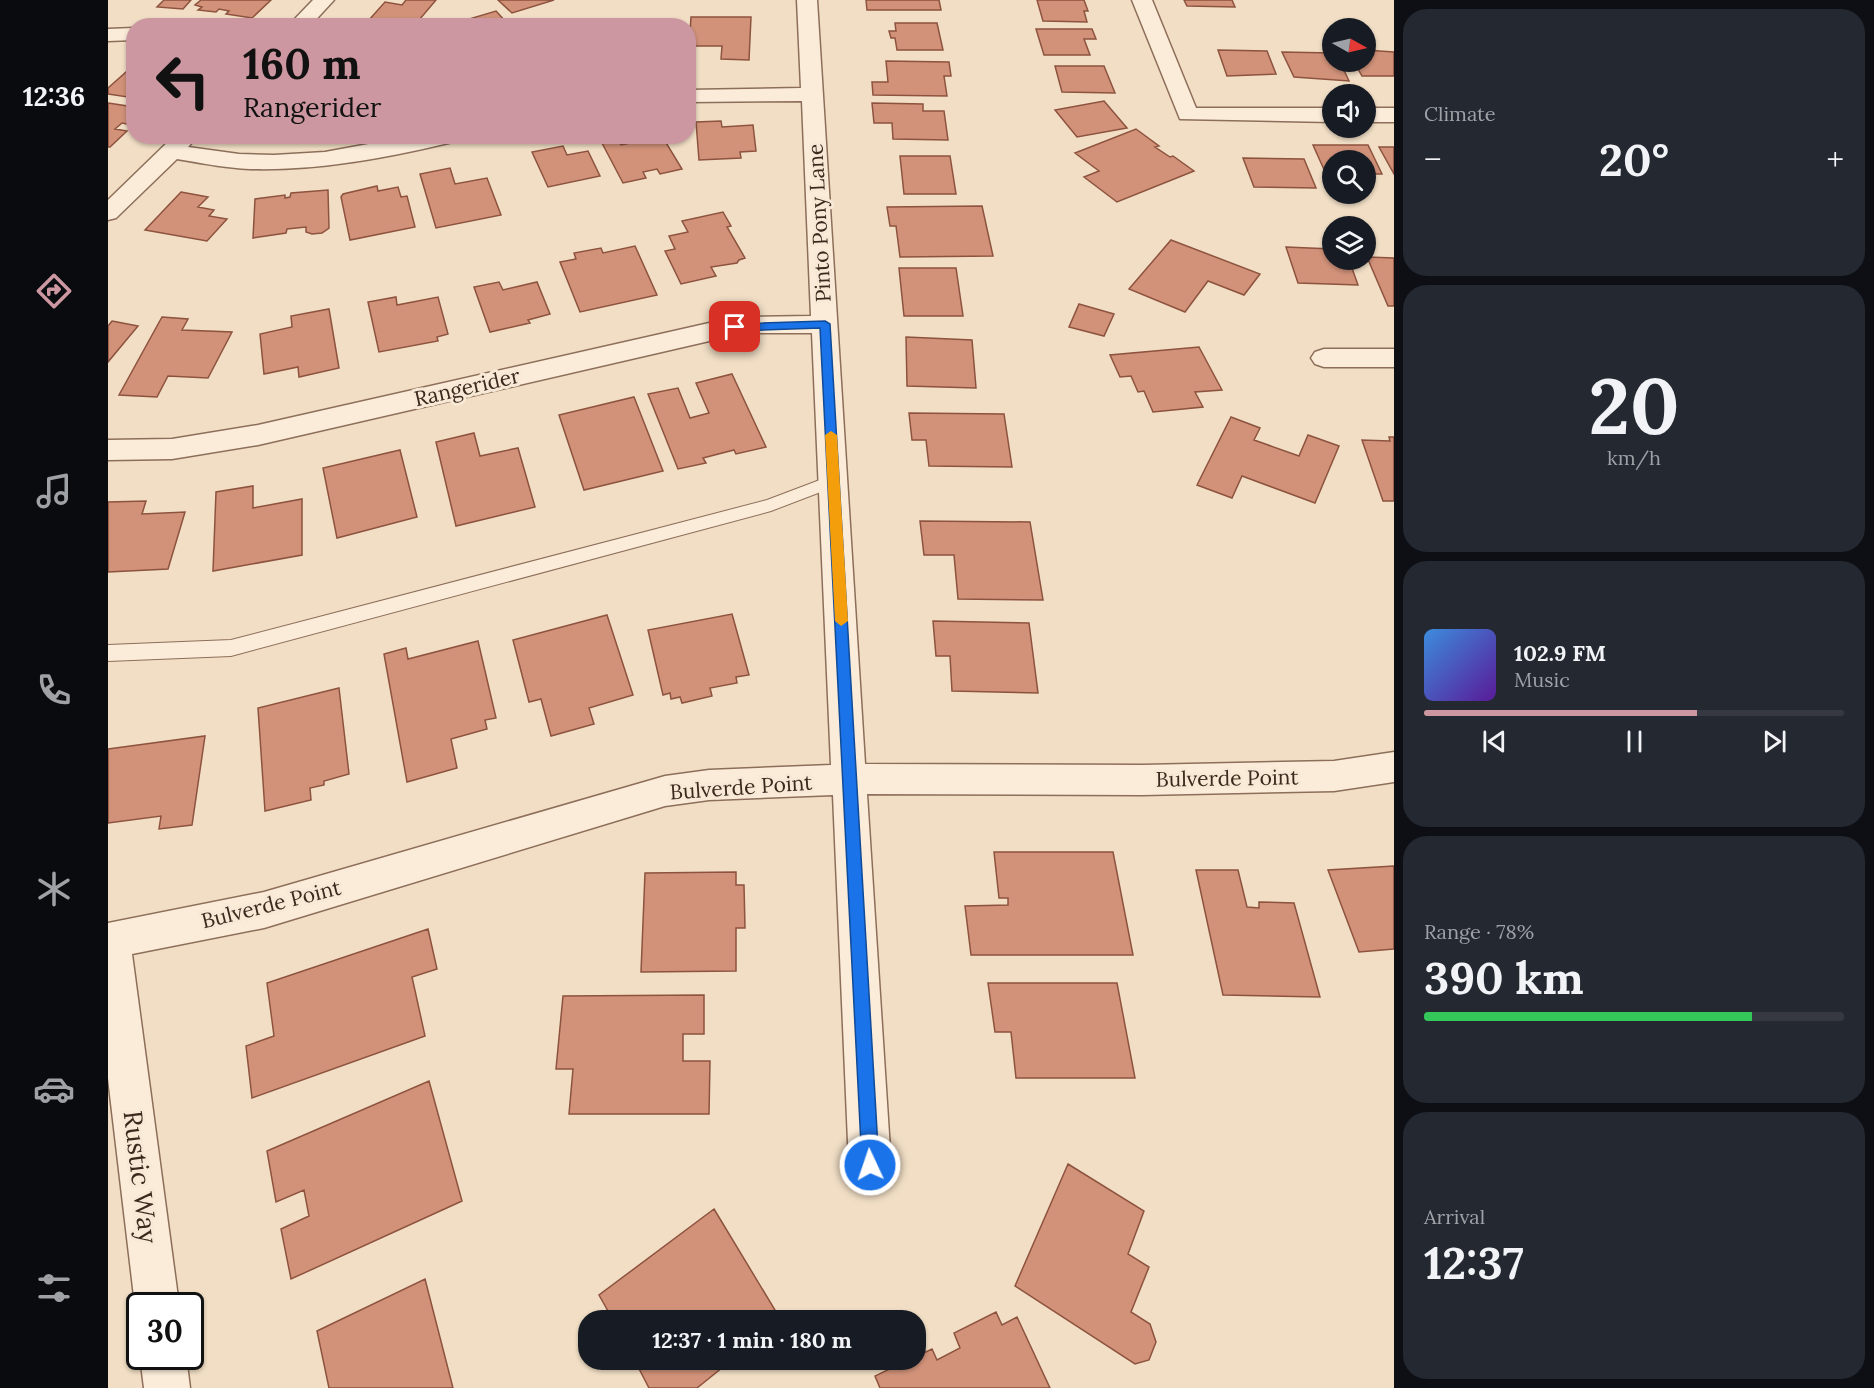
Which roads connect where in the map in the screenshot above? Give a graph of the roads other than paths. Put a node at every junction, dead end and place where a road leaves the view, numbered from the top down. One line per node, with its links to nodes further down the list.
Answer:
1 (324, 0): 4 (street)
2 (807, 0): 7 (street, Pinto Pony Lane)
3 (1142, 0): 9 (street)
4 (306, 18)
5 (126, 34): 6 (street)
6 (108, 35)
7 (811, 94): 8 (street); 15 (street, Pinto Pony Lane)
8 (696, 96)
9 (1322, 115)
10 (1376, 115): 11 (street)
11 (1394, 115)
12 (180, 144): 13 (street); 14 (street)
13 (404, 144)
14 (108, 213)
15 (825, 324): 18 (street, Rangerider); 19 (street, Pinto Pony Lane)
16 (1324, 358): 17 (street)
17 (1394, 358)
18 (108, 450)
19 (833, 481): 20 (lane); 22 (street, Pinto Pony Lane)
20 (108, 653)
21 (1394, 767): 22 (street, Bulverde Point)
22 (850, 779): 23 (street, Bulverde Point); 24 (street, Pinto Pony Lane)
23 (110, 941): 25 (street, Rustic Way)
24 (870, 1165)
25 (155, 1292)
26 (165, 1370): 27 (street)
27 (167, 1388)

